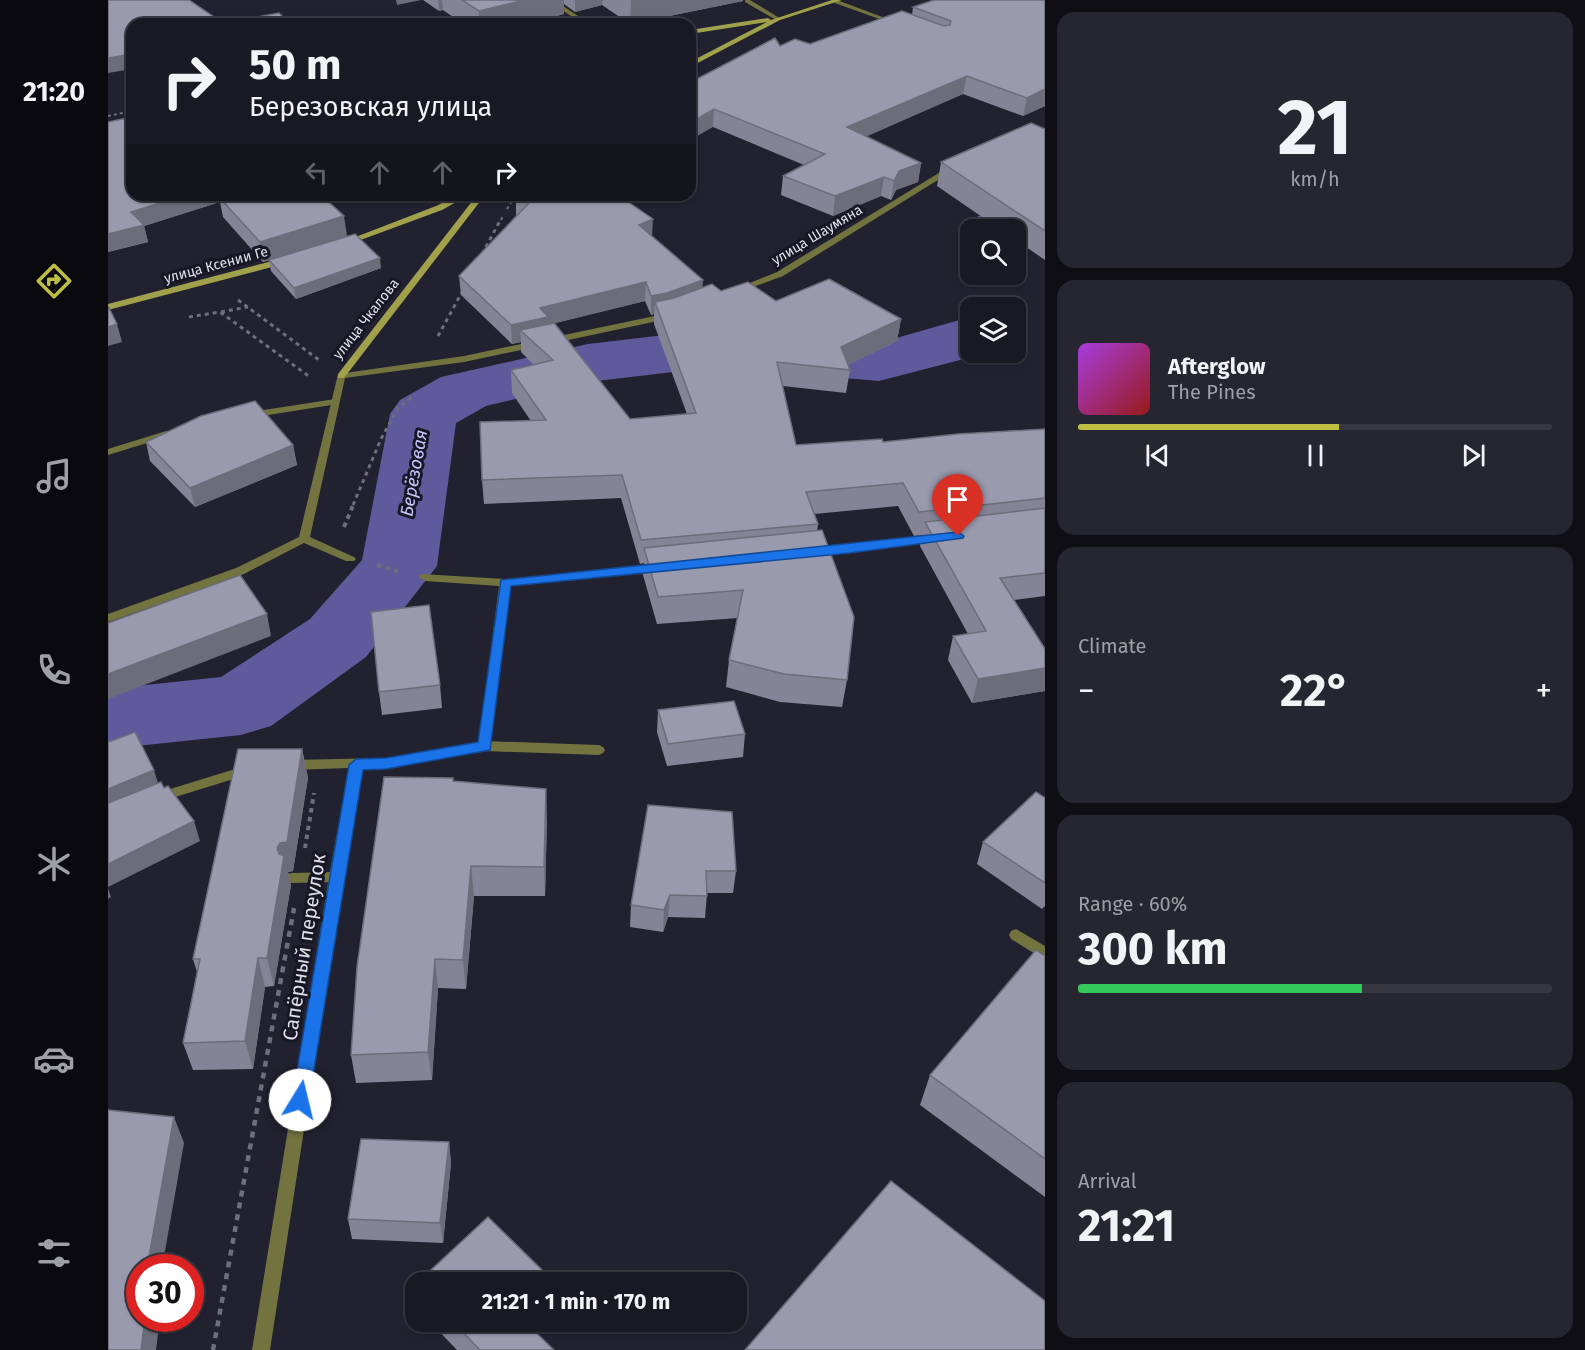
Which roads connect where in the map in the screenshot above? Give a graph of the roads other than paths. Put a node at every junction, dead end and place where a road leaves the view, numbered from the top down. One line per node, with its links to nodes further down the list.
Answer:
1 (550, 0): 4 (street)
2 (747, 1): 5 (street)
3 (837, 1): 5 (street); 6 (street)
4 (578, 18)
5 (778, 19): 7 (street); 8 (street)
6 (910, 28)
7 (696, 31)
8 (696, 62)
9 (957, 166): 14 (street, улица Шаумяна)
10 (452, 201): 12 (street)
11 (476, 201): 17 (street, улица Чкалова)
12 (334, 246)
13 (290, 259): 15 (street, улица Ксении Ге)
14 (725, 295)
15 (108, 307)
16 (680, 312): 17 (street)
17 (341, 376): 18 (street, улица Чкалова)
18 (336, 399): 19 (street); 23 (street, улица Чкалова)
19 (243, 417)
20 (181, 430): 21 (street)
21 (108, 452)
22 (953, 536): 24 (street)
23 (304, 539): 25 (street); 29 (street)
24 (802, 554)
25 (350, 559)
26 (672, 566): 28 (street)
27 (425, 577): 28 (street)
28 (505, 583): 30 (street)
29 (108, 618)
30 (485, 746): 31 (street); 32 (street)
31 (599, 750)
32 (356, 765): 33 (street); 34 (street, Сапёрный переулок)
33 (146, 803)
34 (336, 877): 35 (street); 38 (street, Сапёрный переулок)
35 (296, 878)
36 (1016, 935): 37 (street)
37 (1045, 954)
38 (261, 1350)

